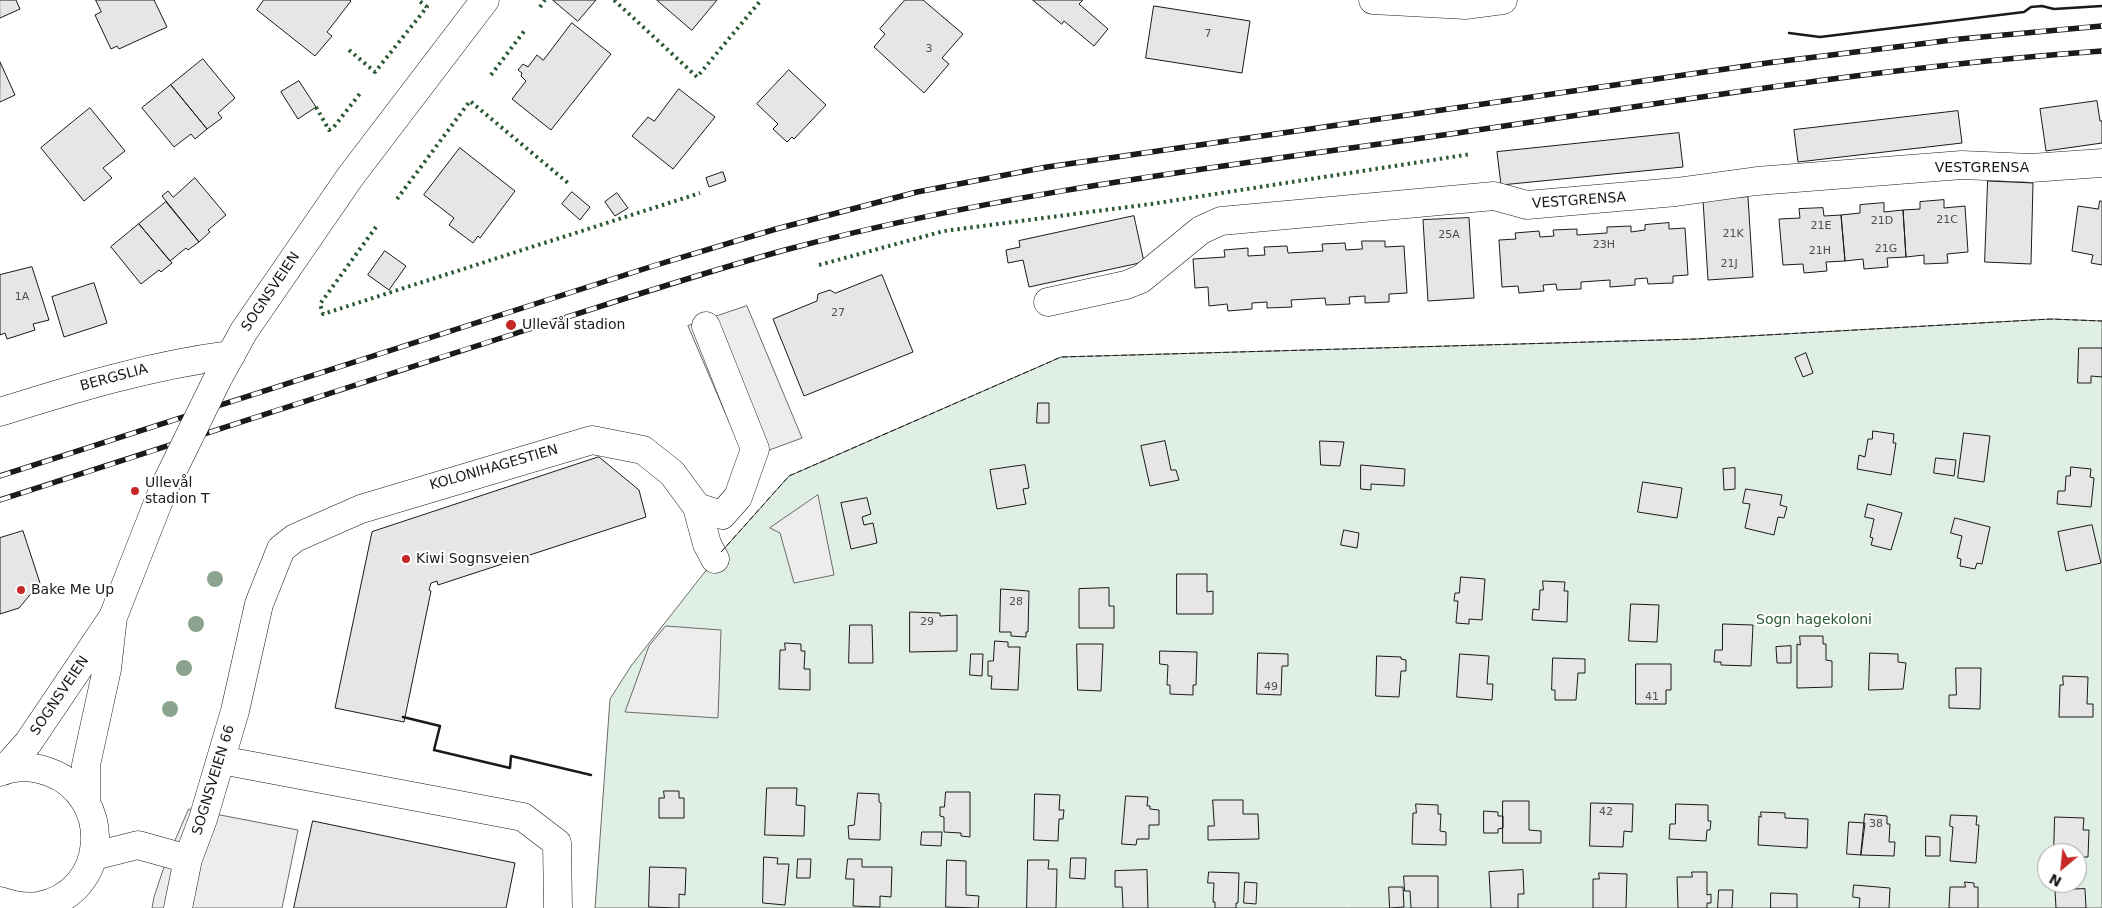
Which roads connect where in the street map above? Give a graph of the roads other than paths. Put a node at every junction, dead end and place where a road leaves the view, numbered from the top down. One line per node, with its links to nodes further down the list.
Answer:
1 (485, 0): 7 (main road, SOGNSVEIEN)
2 (1373, 0): 3 (main road)
3 (1503, 0)
4 (2102, 163): 5 (main road, VESTGRENSA)
5 (1048, 302)
6 (706, 326): 9 (main road)
7 (231, 355): 8 (main road, BERGSLIA); 12 (main road, SOGNSVEIEN, bridge)
8 (0, 412)
9 (697, 507): 10 (main road, KOLONIHAGESTIEN); 11 (main road, KOLONIHAGESTIEN)
10 (715, 560)
11 (259, 604): 13 (main road, SOGNSVEIEN 66)
12 (113, 617): 14 (main road, SOGNSVEIEN); 15 (main road, SOGNSVEIEN)
13 (220, 760): 17 (main road, SOGNSVEIEN 66); 21 (main road)
14 (1, 772): 15 (main road)
15 (86, 801): 16 (main road)
16 (94, 856): 17 (main road); 19 (main road)
17 (188, 859): 20 (main road, SOGNSVEIEN 66)
18 (0, 901): 19 (main road)
19 (37, 907)
20 (178, 908)
21 (558, 908)

